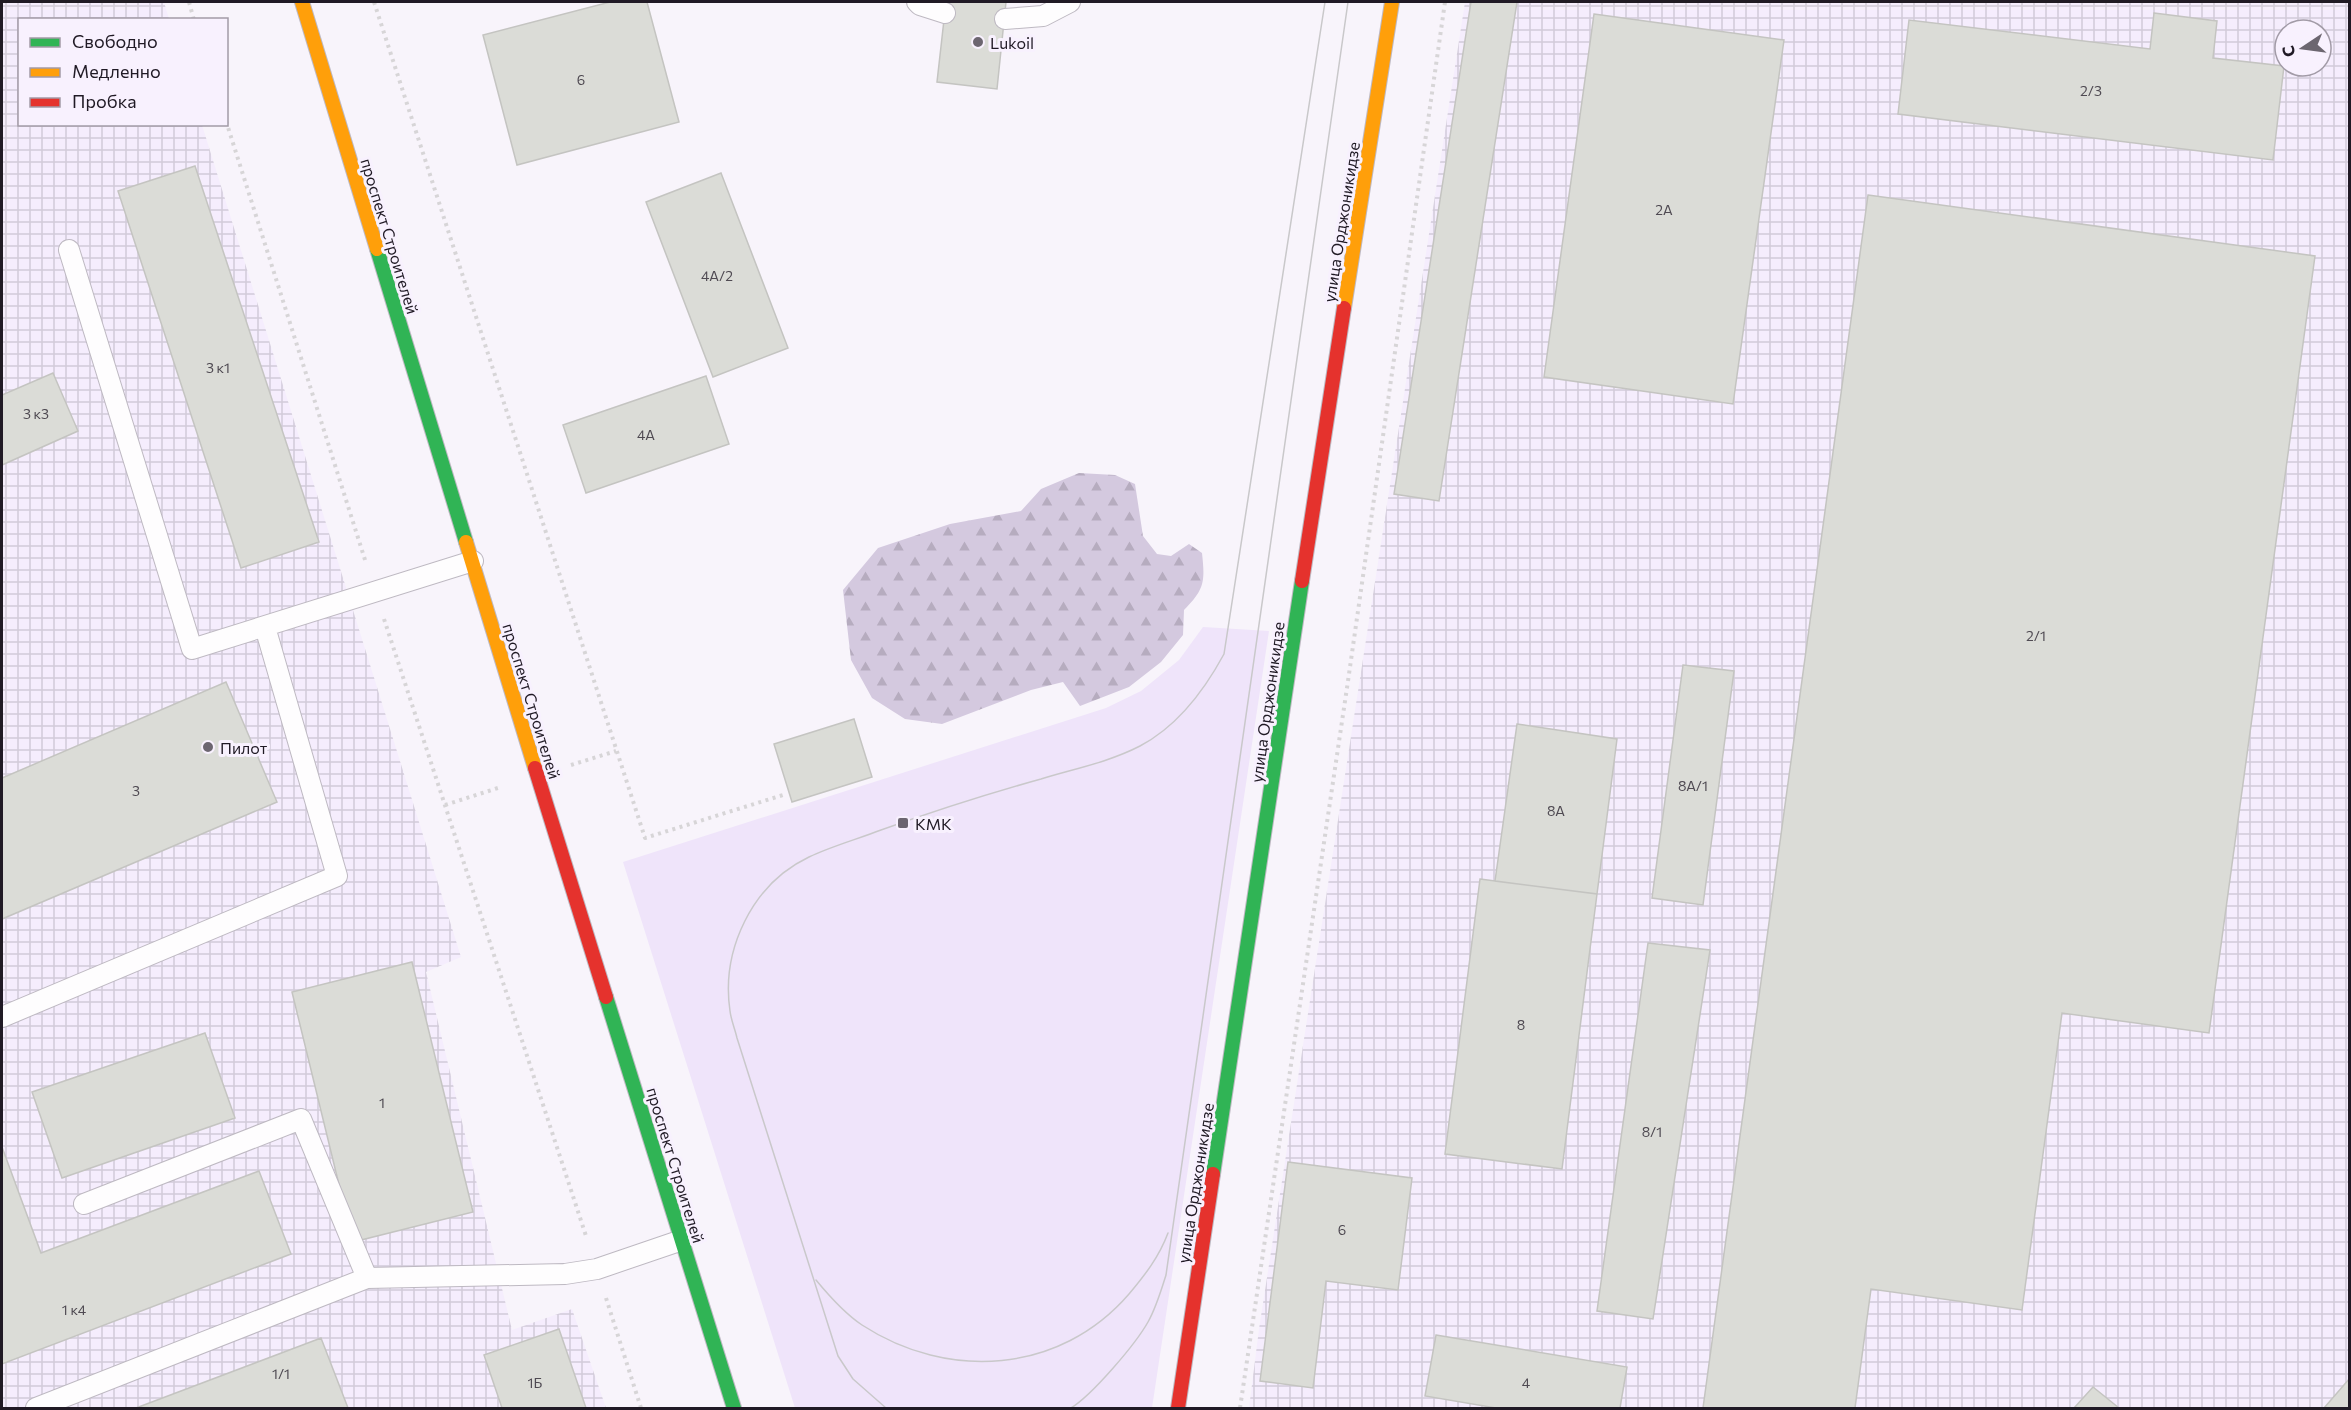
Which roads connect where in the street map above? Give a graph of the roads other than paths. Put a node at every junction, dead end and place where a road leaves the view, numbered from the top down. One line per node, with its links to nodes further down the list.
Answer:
1 (302, 2): 8 (street, проспект Строителей)
2 (917, 2): 5 (lane)
3 (1070, 2): 6 (lane)
4 (1392, 2): 16 (street, улица Орджоникидзе)
5 (945, 13)
6 (1005, 18)
7 (69, 250): 9 (lane)
8 (473, 561): 9 (lane); 12 (street, проспект Строителей)
9 (265, 627): 10 (lane)
10 (2, 1017)
11 (84, 1204): 13 (lane)
12 (682, 1240): 13 (lane); 15 (street, проспект Строителей)
13 (367, 1278): 14 (lane)
14 (36, 1408)
15 (734, 1408)
16 (1178, 1408)

